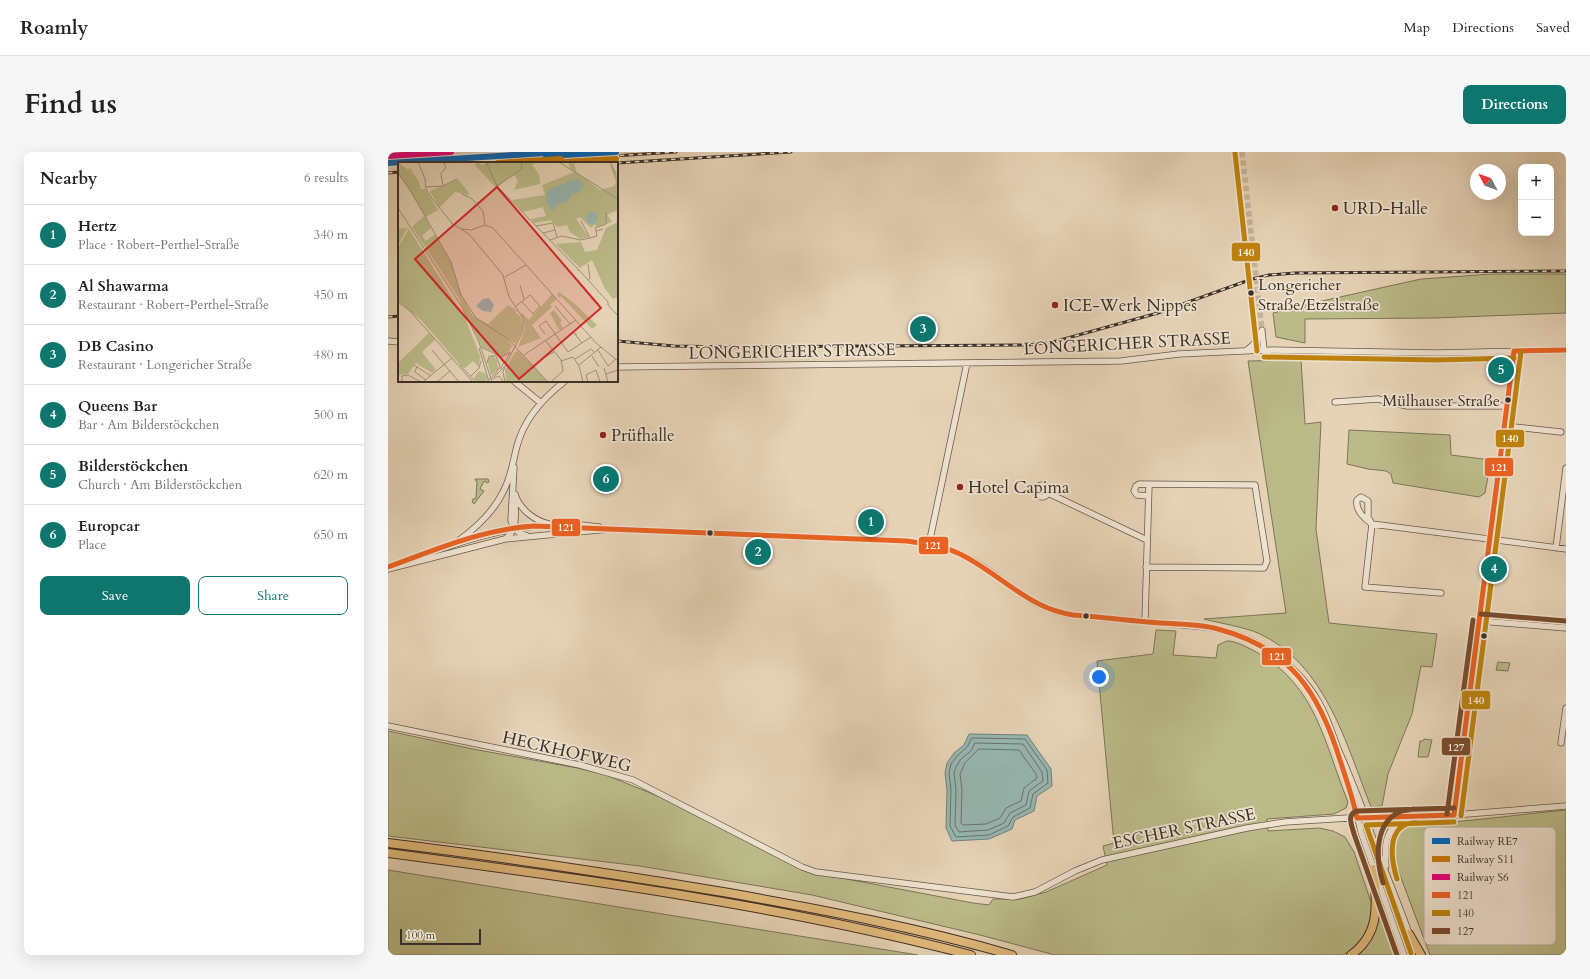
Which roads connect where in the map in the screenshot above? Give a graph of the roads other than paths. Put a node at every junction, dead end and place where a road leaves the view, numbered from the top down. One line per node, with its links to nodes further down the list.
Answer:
1 (388, 341): 2 (street)
2 (398, 342)
3 (1264, 350): 5 (street, LONGERICHER STRASSE); 5 (street); 6 (street, LONGERICHER STRASSE)
4 (1566, 350): 6 (street, LONGERICHER STRASSE)
5 (1247, 351): 7 (street, LONGERICHER STRASSE)
6 (1514, 352): 13 (street)
7 (967, 363): 8 (street, LONGERICHER STRASSE); 31 (street)
8 (618, 367)
9 (515, 382): 12 (street)
10 (564, 382): 12 (street)
11 (1335, 402): 13 (street)
12 (541, 403): 16 (street)
13 (1507, 406): 14 (street)
14 (1505, 426): 15 (street); 28 (street)
15 (1561, 432)
16 (514, 459): 19 (street); 30 (street)
17 (1566, 468): 32 (street)
18 (1149, 485): 22 (street); 22 (street); 34 (street)
19 (513, 486): 21 (street); 24 (street)
20 (1048, 493): 29 (street)
21 (515, 494): 23 (street); 24 (street)
22 (1148, 496): 29 (street)
23 (554, 526): 24 (street); 25 (street)
24 (514, 528): 26 (street); 27 (street); 30 (street)
25 (609, 529): 26 (street); 31 (street)
26 (530, 537): 27 (street)
27 (505, 539): 35 (street)
28 (1490, 539): 32 (street); 36 (street); 38 (street)
29 (1147, 540): 34 (street)
30 (453, 544): 35 (street)
31 (929, 544): 37 (street)
32 (1556, 548): 33 (street)
33 (1566, 549)
34 (1146, 567): 37 (street)
35 (388, 568)
36 (1441, 593)
37 (1145, 621): 42 (street)
38 (1480, 621): 39 (street); 45 (street)
39 (1566, 628)
40 (1566, 708): 43 (street)
41 (388, 726): 52 (street, HECKHOFWEG)
42 (1336, 742): 47 (street); 48 (street)
43 (1561, 743)
44 (1566, 806): 45 (street, ESCHER STRASSE)
45 (1454, 815): 46 (street, ESCHER STRASSE)
46 (1409, 816): 47 (street, ESCHER STRASSE); 53 (street)
47 (1366, 817): 48 (street, ESCHER STRASSE); 53 (street)
48 (1357, 818): 51 (street); 52 (street, ESCHER STRASSE)
49 (388, 843): 56 (highway)
50 (388, 853): 55 (highway)
51 (1374, 869): 57 (highway); 58 (street)
52 (816, 872)
53 (1387, 874): 54 (street)
54 (1409, 934): 59 (street); 60 (highway)
55 (971, 955)
56 (1012, 955)
57 (1351, 955)
58 (1404, 955)
59 (1416, 955)
60 (1421, 955)

